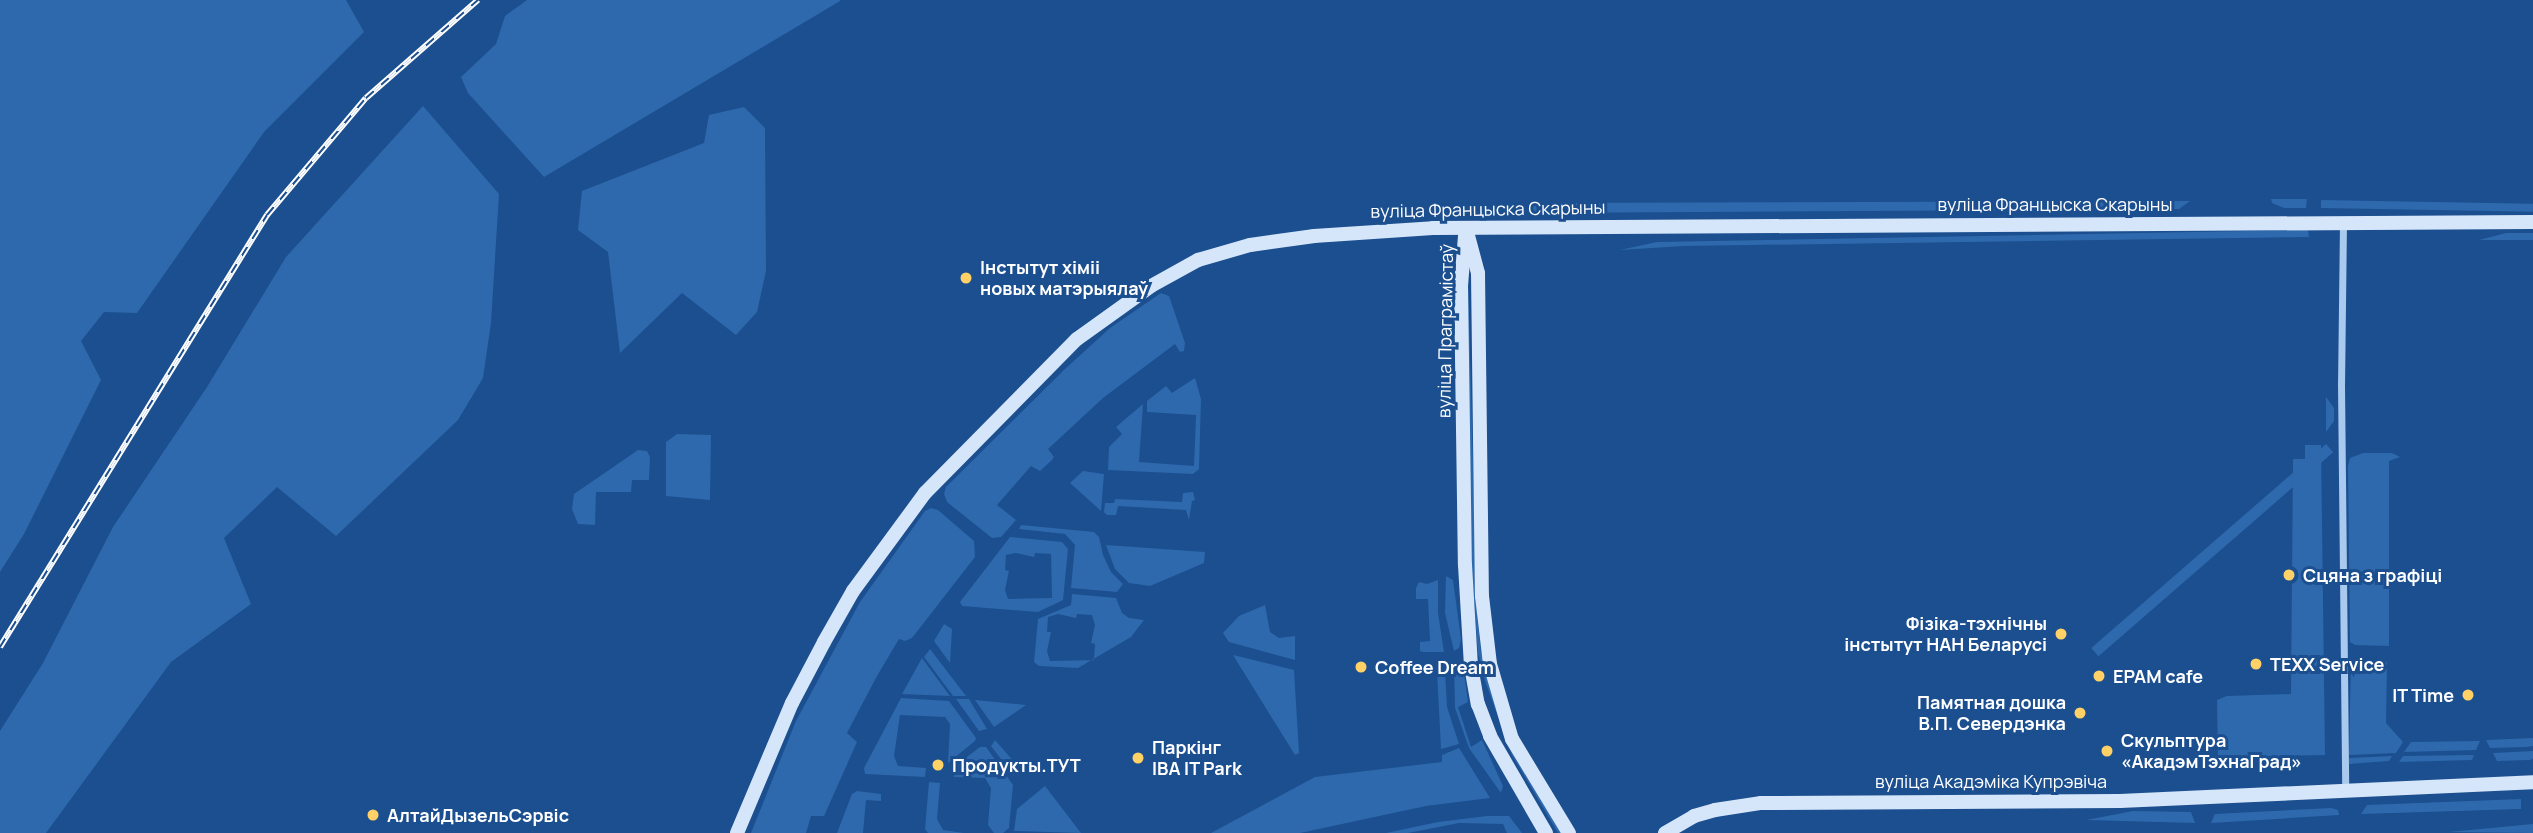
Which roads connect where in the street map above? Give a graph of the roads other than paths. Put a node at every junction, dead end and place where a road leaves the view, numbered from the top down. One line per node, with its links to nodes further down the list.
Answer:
1 (2344, 222): 2 (main road, вуліца Францыска Скарыны); 3 (main road, вуліца Францыска Скарыны); 5 (street)
2 (2533, 222)
3 (1465, 228): 6 (main road, вуліца Францыска Скарыны); 7 (main road, вуліца Праграмістаў); 8 (main road, вуліца Праграмістаў)
4 (2533, 782): 5 (main road, вуліца Акадэміка Купрэвіча)
5 (2345, 792): 9 (main road, вуліца Акадэміка Купрэвіча)
6 (737, 833)
7 (1546, 833)
8 (1569, 833)
9 (1665, 833)

